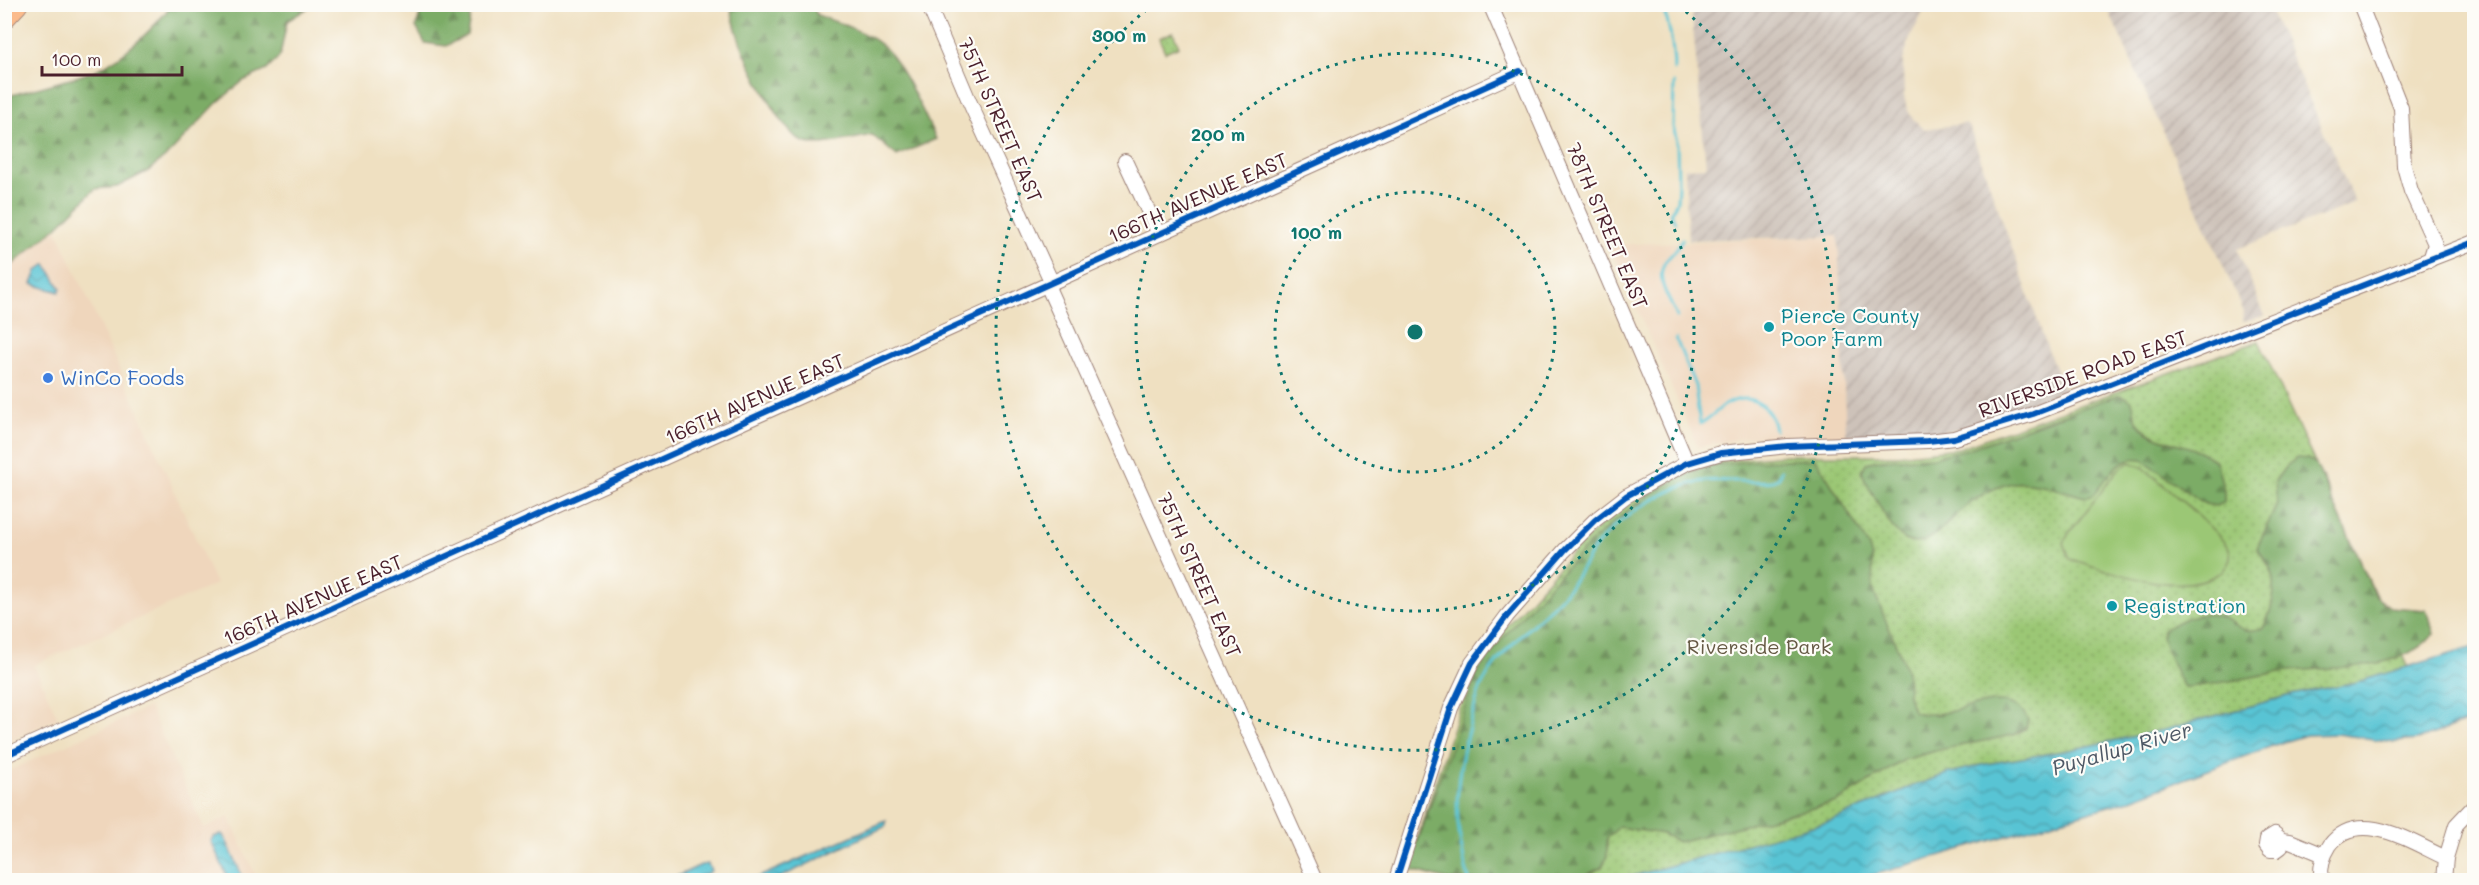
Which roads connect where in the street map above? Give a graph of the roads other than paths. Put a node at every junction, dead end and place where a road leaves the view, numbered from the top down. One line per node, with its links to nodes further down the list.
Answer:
1 (928, 4): 9 (street, 75TH STREET EAST)
2 (1490, 4): 4 (street, 78TH STREET EAST)
3 (2360, 4): 8 (street)
4 (1520, 71): 6 (street, 166TH AVENUE EAST); 10 (street, 78TH STREET EAST)
5 (1125, 161): 6 (street)
6 (1159, 234): 9 (street, 166TH AVENUE EAST)
7 (2475, 242): 8 (street, RIVERSIDE ROAD EAST)
8 (2430, 260): 10 (street, RIVERSIDE ROAD EAST)
9 (1049, 284): 11 (street, 166TH AVENUE EAST); 16 (street, 75TH STREET EAST)
10 (1687, 463): 17 (street, RIVERSIDE ROAD EAST)
11 (4, 756)
12 (2475, 806): 15 (street)
13 (2282, 840): 14 (street)
14 (2324, 855): 15 (street); 18 (street)
15 (2446, 858): 19 (street)
16 (1315, 880)
17 (1396, 880)
18 (2322, 880)
19 (2444, 880)

